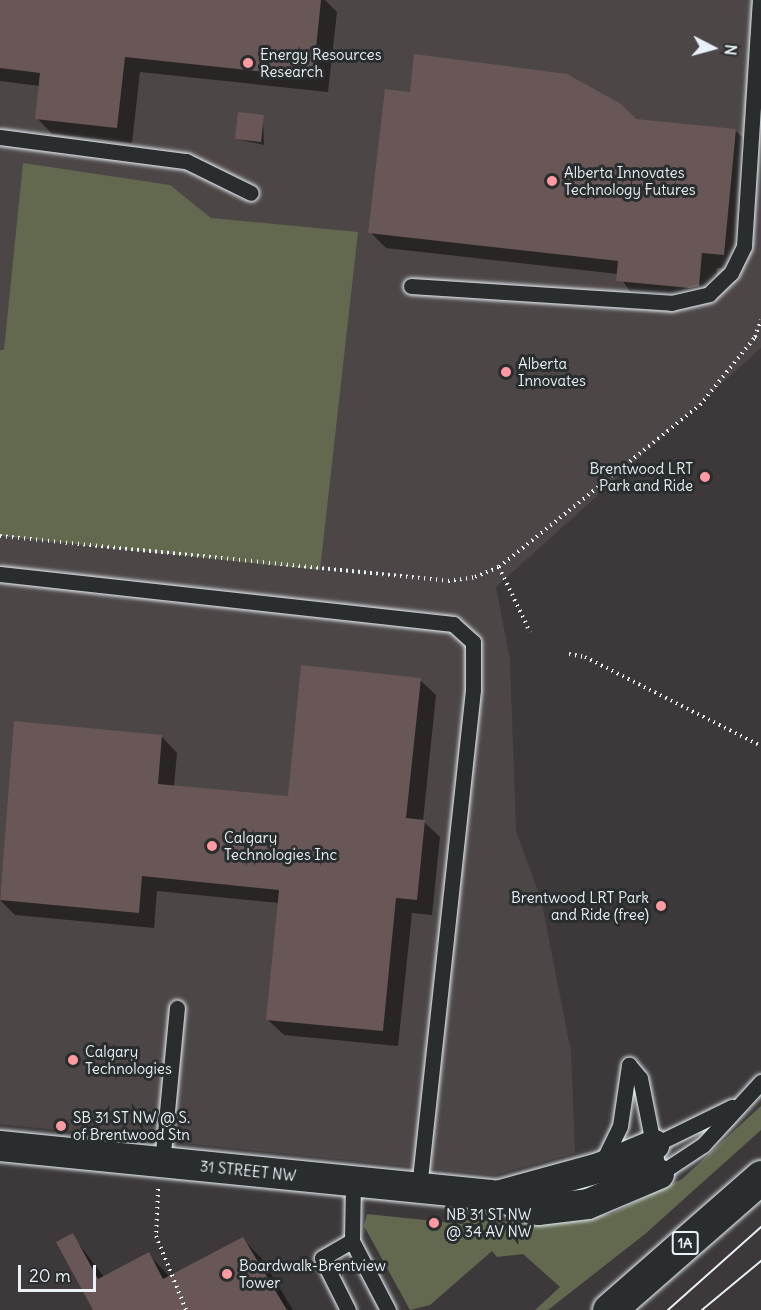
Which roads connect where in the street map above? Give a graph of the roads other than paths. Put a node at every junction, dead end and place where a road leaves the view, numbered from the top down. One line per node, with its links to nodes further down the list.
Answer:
1 (760, 0): 4 (lane)
2 (0, 137): 3 (lane)
3 (251, 193)
4 (411, 286)
5 (0, 574): 16 (lane)
6 (177, 1008): 13 (lane)
7 (761, 1083): 8 (lane)
8 (740, 1103): 9 (lane); 12 (lane)
9 (654, 1145): 11 (street, 31 STREET NW); 11 (lane); 12 (lane)
10 (0, 1146): 13 (street, 31 STREET NW)
11 (599, 1168): 17 (street, 31 STREET NW)
12 (659, 1174): 17 (street, 31 STREET NW)
13 (160, 1176): 15 (street, 31 STREET NW)
14 (761, 1176): 21 (highway, 1A)
15 (353, 1182): 16 (street, 31 STREET NW); 18 (lane)
16 (419, 1188): 17 (street, 31 STREET NW)
17 (497, 1196)
18 (352, 1241): 19 (lane); 20 (lane)
19 (348, 1310)
20 (388, 1310)
21 (609, 1310)

